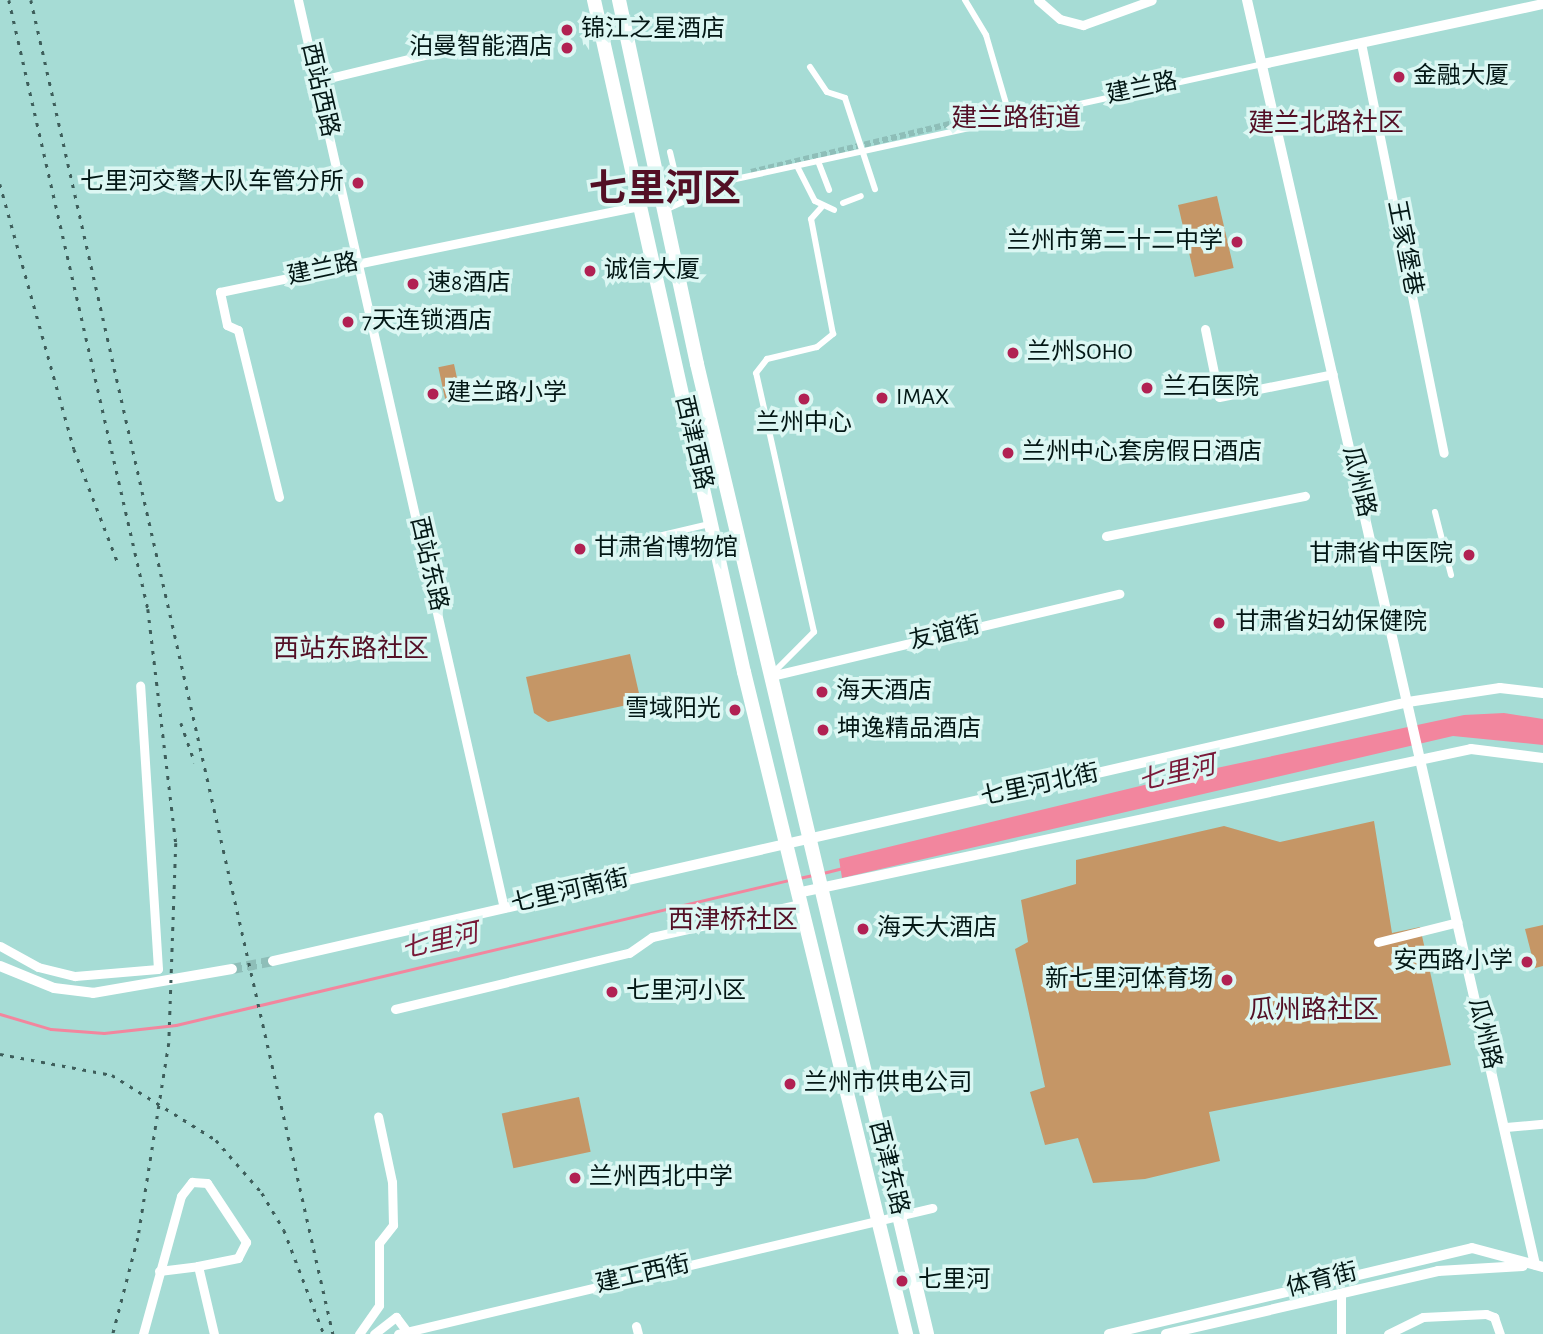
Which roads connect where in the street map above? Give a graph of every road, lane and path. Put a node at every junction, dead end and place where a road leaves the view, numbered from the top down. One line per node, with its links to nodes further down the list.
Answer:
1 (298, 0): 13 (street, 西站西路)
2 (594, 0): 24 (main road, 西津西路)
3 (619, 0): 26 (main road, 西津西路)
4 (965, 0): 14 (street)
5 (1038, 0): 6 (street)
6 (1153, 0)
7 (1247, 0): 11 (street, 瓜州路)
8 (1543, 4): 10 (street, 建兰路)
9 (512, 40): 13 (street)
10 (1361, 43): 11 (street, 建兰路); 31 (street, 王家堡巷)
11 (1263, 64): 14 (street, 建兰路); 30 (street, 瓜州路)
12 (810, 67): 16 (street)
13 (317, 81): 28 (street, 西站西路)
14 (1010, 117): 16 (street, 建兰路)
15 (670, 152): 22 (street)
16 (860, 153): 17 (street, 建兰路); 19 (street)
17 (818, 161): 18 (street, 建兰路); 20 (street)
18 (797, 166): 22 (street, 建兰路); 25 (street)
19 (875, 189)
20 (829, 191)
21 (862, 196): 23 (street)
22 (682, 202): 26 (street, 建兰路)
23 (844, 203)
24 (640, 206): 28 (street, 建兰路); 35 (main road, 西津西路)
25 (821, 208): 27 (street); 42 (street)
26 (665, 210): 42 (main road, 西津西路)
27 (834, 210)
28 (360, 261): 33 (street, 建兰路); 53 (street, 西站东路)
29 (1205, 329): 30 (street)
30 (1333, 374): 46 (street, 瓜州路)
31 (1444, 453)
32 (1306, 496): 36 (street)
33 (279, 497)
34 (1435, 512): 38 (street)
35 (711, 524): 37 (street); 43 (main road, 西津西路)
36 (1106, 536)
37 (650, 538)
38 (1443, 544): 39 (street); 40 (street)
39 (1391, 557)
40 (1451, 575)
41 (1119, 594): 42 (street, 友谊街)
42 (770, 671): 43 (main road); 49 (main road, 西津西路)
43 (744, 672): 50 (main road, 西津西路)
44 (140, 686): 56 (street)
45 (1543, 692): 46 (street, 七里河北街)
46 (1408, 702): 48 (street, 瓜州路); 49 (street, 七里河北街)
47 (1543, 758): 48 (street)
48 (1421, 759): 51 (street); 54 (street, 瓜州路)
49 (807, 837): 50 (street, 七里河北街); 51 (main road, 西津西路)
50 (785, 841): 52 (main road, 西津西路); 53 (street, 七里河南街)
51 (818, 885): 52 (street); 65 (main road, 西津东路)
52 (797, 894): 60 (street); 66 (main road, 西津东路)
53 (504, 908): 57 (street, 七里河南街)
54 (1458, 922): 55 (street); 63 (street, 瓜州路)
55 (1378, 942)
56 (0, 946)
57 (273, 961)
58 (0, 966): 59 (street)
59 (232, 970)
60 (395, 1009)
61 (378, 1116): 74 (street)
62 (1543, 1124): 63 (street)
63 (1506, 1127): 68 (street, 瓜州路)
64 (932, 1208): 65 (street, 建工西街)
65 (900, 1216): 66 (street, 建工西街); 77 (main road, 西津东路)
66 (881, 1220): 71 (street, 建工西街); 76 (main road, 西津东路)
67 (198, 1266): 69 (street); 69 (street); 73 (street)
68 (1539, 1266): 70 (street, 体育街); 78 (street, 体育街)
69 (159, 1271): 72 (street)
70 (1341, 1293): 79 (street, 体育街); 80 (street)
71 (402, 1332): 75 (street, 建工西街)
72 (143, 1334)
73 (214, 1334)
74 (359, 1334)
75 (374, 1334)
76 (906, 1334)
77 (927, 1334)
78 (1109, 1334)
79 (1166, 1334)
80 (1341, 1334)
81 (1388, 1334): 82 (street)
82 (1500, 1334)

